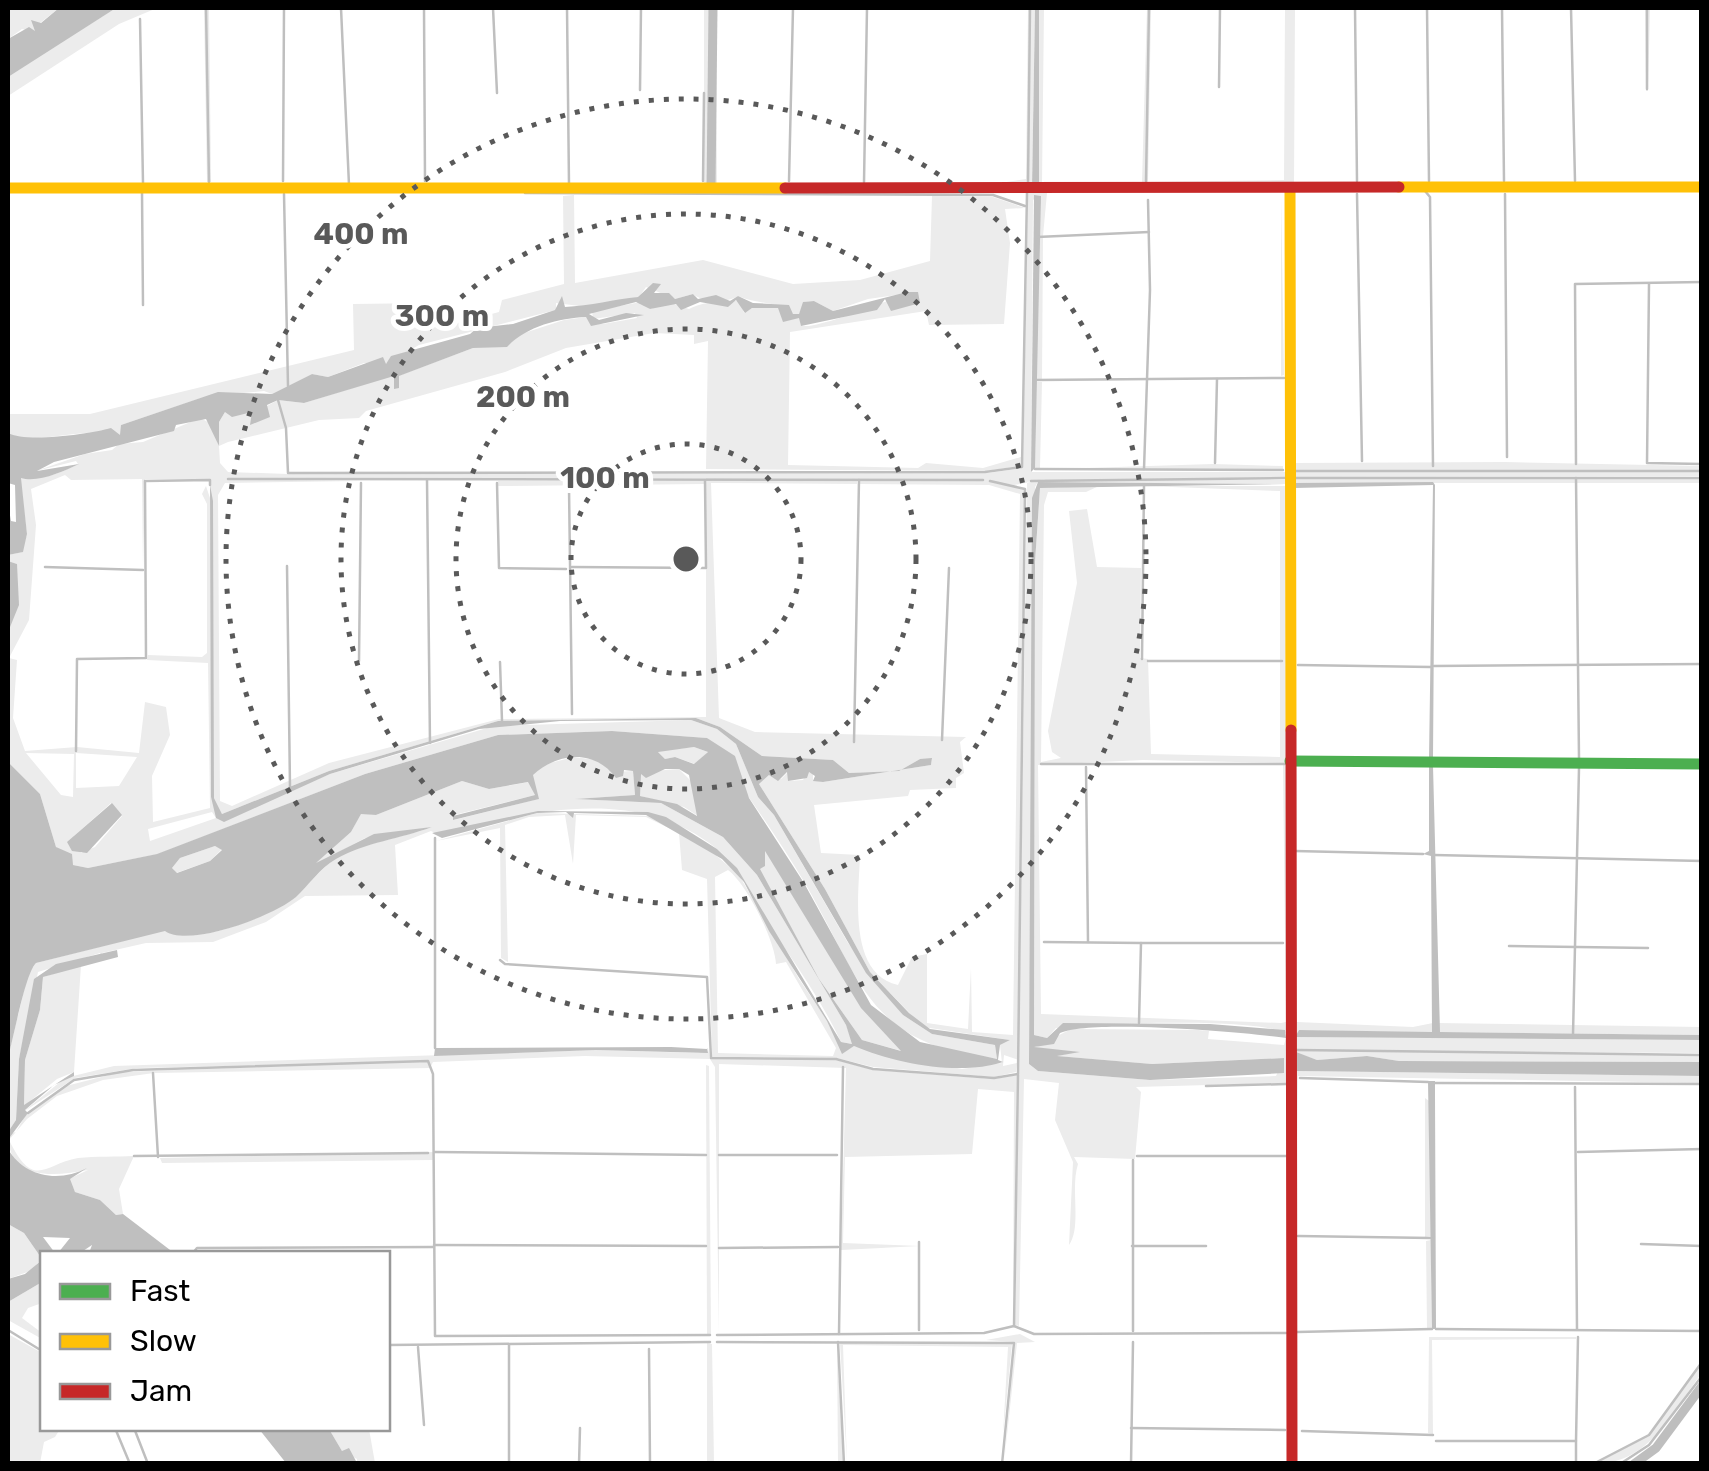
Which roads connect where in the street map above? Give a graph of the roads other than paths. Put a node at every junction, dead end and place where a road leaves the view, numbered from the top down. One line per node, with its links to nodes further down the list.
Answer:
1 (714, 8): 4 (street)
2 (1702, 187): 5 (street)
3 (8, 188): 4 (street)
4 (711, 189): 5 (street)
5 (1290, 189): 6 (street)
6 (1290, 760): 7 (street); 9 (street)
7 (1702, 764)
8 (1702, 1386): 10 (street)
9 (1292, 1464)
10 (1634, 1464)

